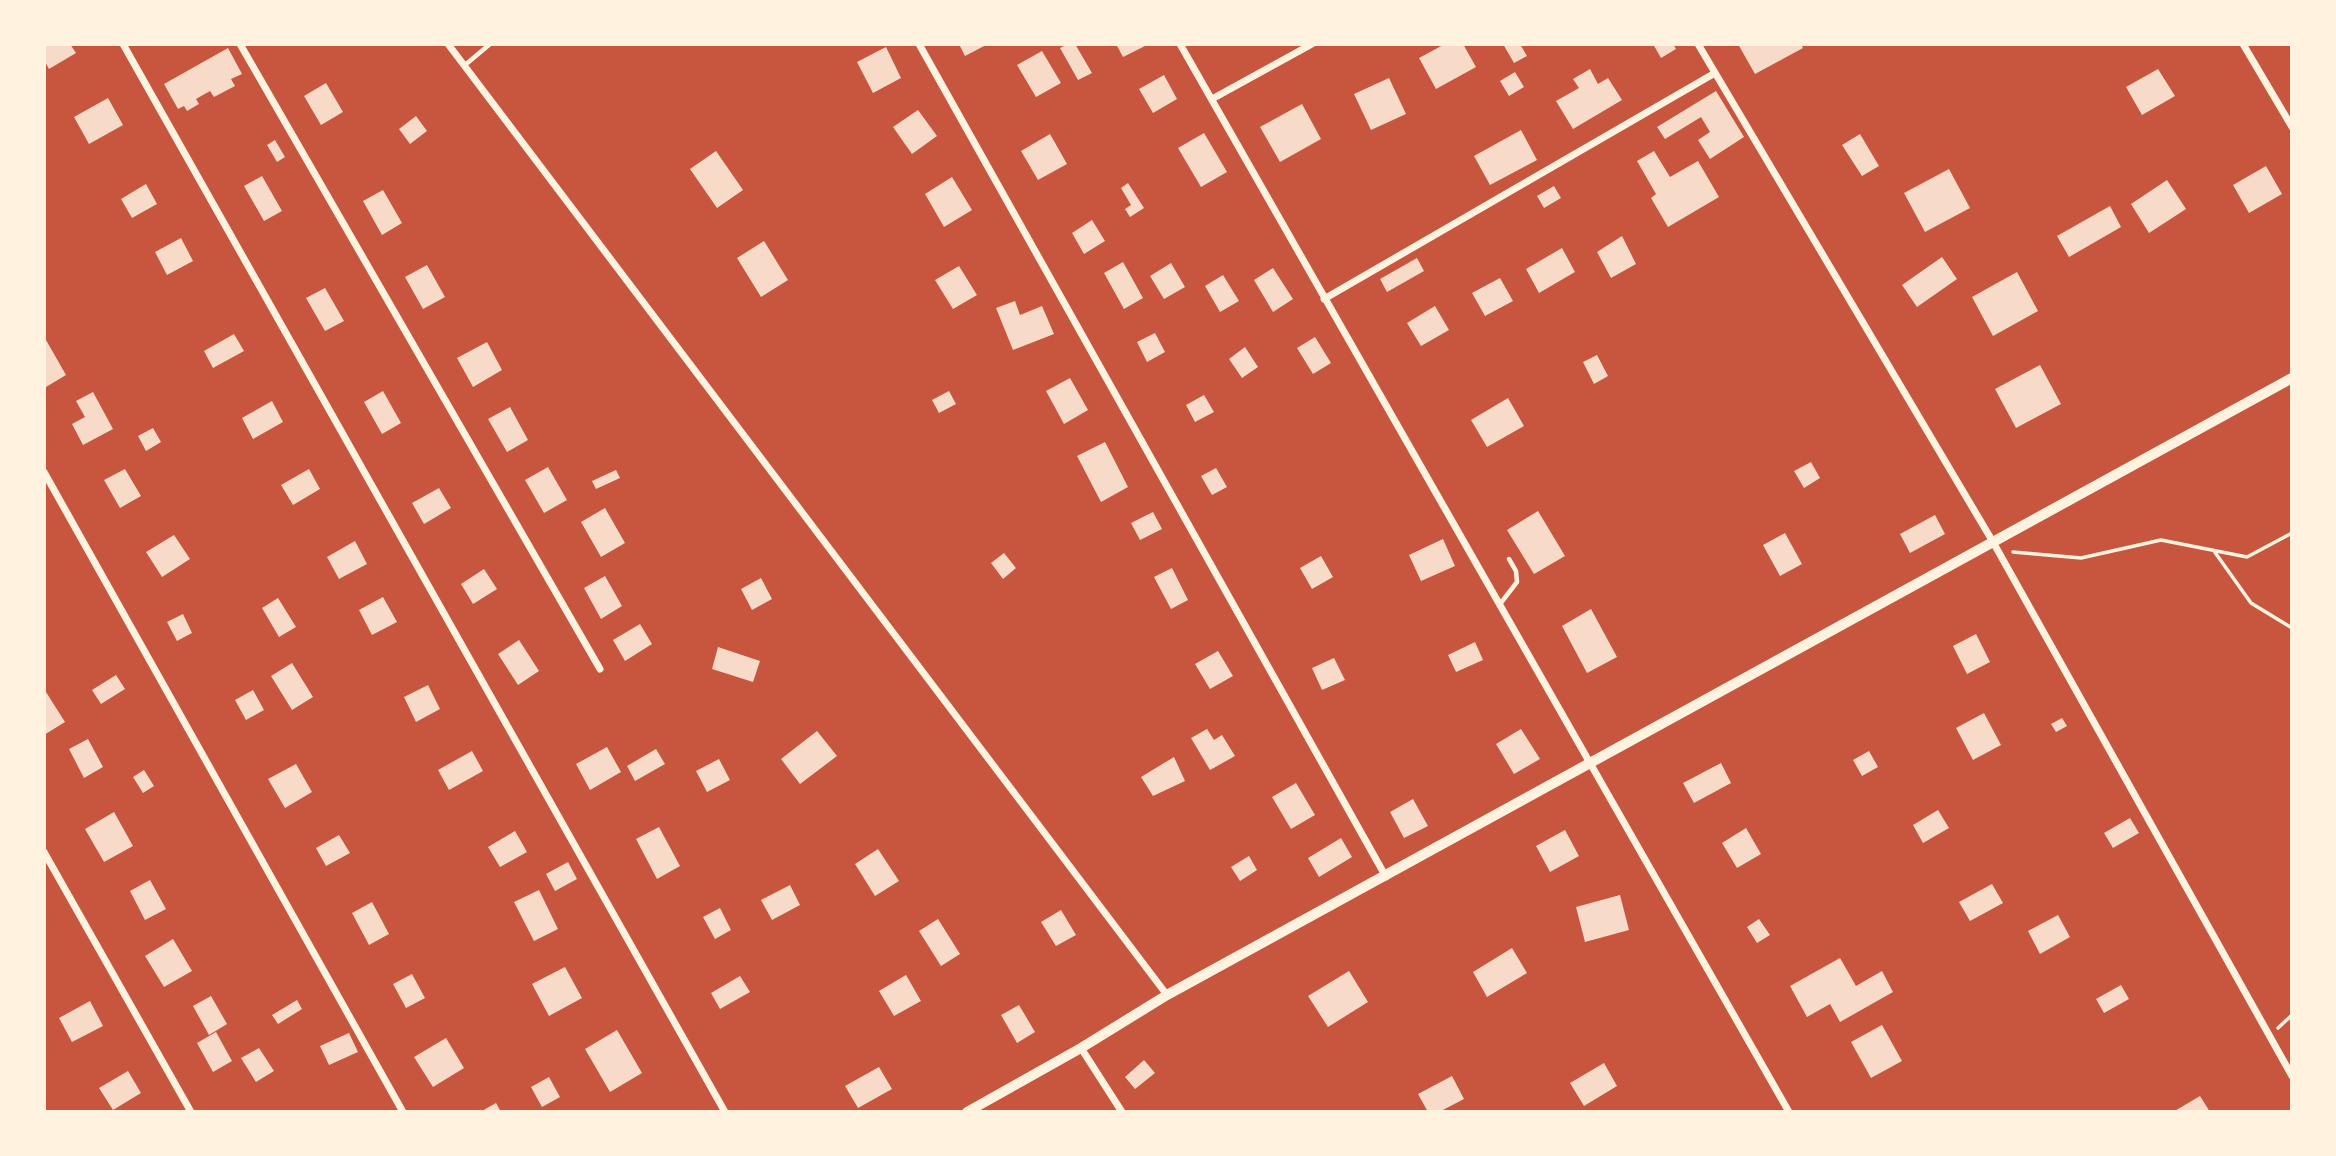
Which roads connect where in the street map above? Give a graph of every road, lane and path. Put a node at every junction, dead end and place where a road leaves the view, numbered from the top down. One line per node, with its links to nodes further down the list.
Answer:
1 (123, 44): 34 (street)
2 (240, 44): 23 (street)
3 (448, 44): 10 (street)
4 (489, 44): 10 (lane)
5 (919, 44): 26 (street)
6 (1181, 44): 12 (street)
7 (1312, 44): 12 (street)
8 (1698, 44): 11 (street)
9 (2243, 44): 13 (street)
10 (465, 65): 27 (street)
11 (1715, 73): 14 (street); 18 (street)
12 (1212, 99): 14 (street)
13 (2292, 127)
14 (1324, 299): 21 (street)
15 (2292, 378): 18 (street)
16 (44, 472): 33 (street)
17 (2292, 533): 19 (path)
18 (1995, 546): 19 (path); 24 (street); 29 (street)
19 (2214, 551): 22 (path)
20 (1509, 559): 21 (lane)
21 (1500, 604): 24 (street)
22 (2292, 628)
23 (600, 669)
24 (1592, 763): 26 (street); 37 (street)
25 (44, 852): 32 (street)
26 (1386, 877): 27 (street)
27 (1167, 995): 30 (street)
28 (2292, 1015): 29 (path)
29 (2270, 1036): 31 (street)
30 (1081, 1048): 35 (street); 36 (street)
31 (2292, 1076)
32 (191, 1112)
33 (403, 1112)
34 (725, 1112)
35 (967, 1112)
36 (1122, 1112)
37 (1789, 1112)

